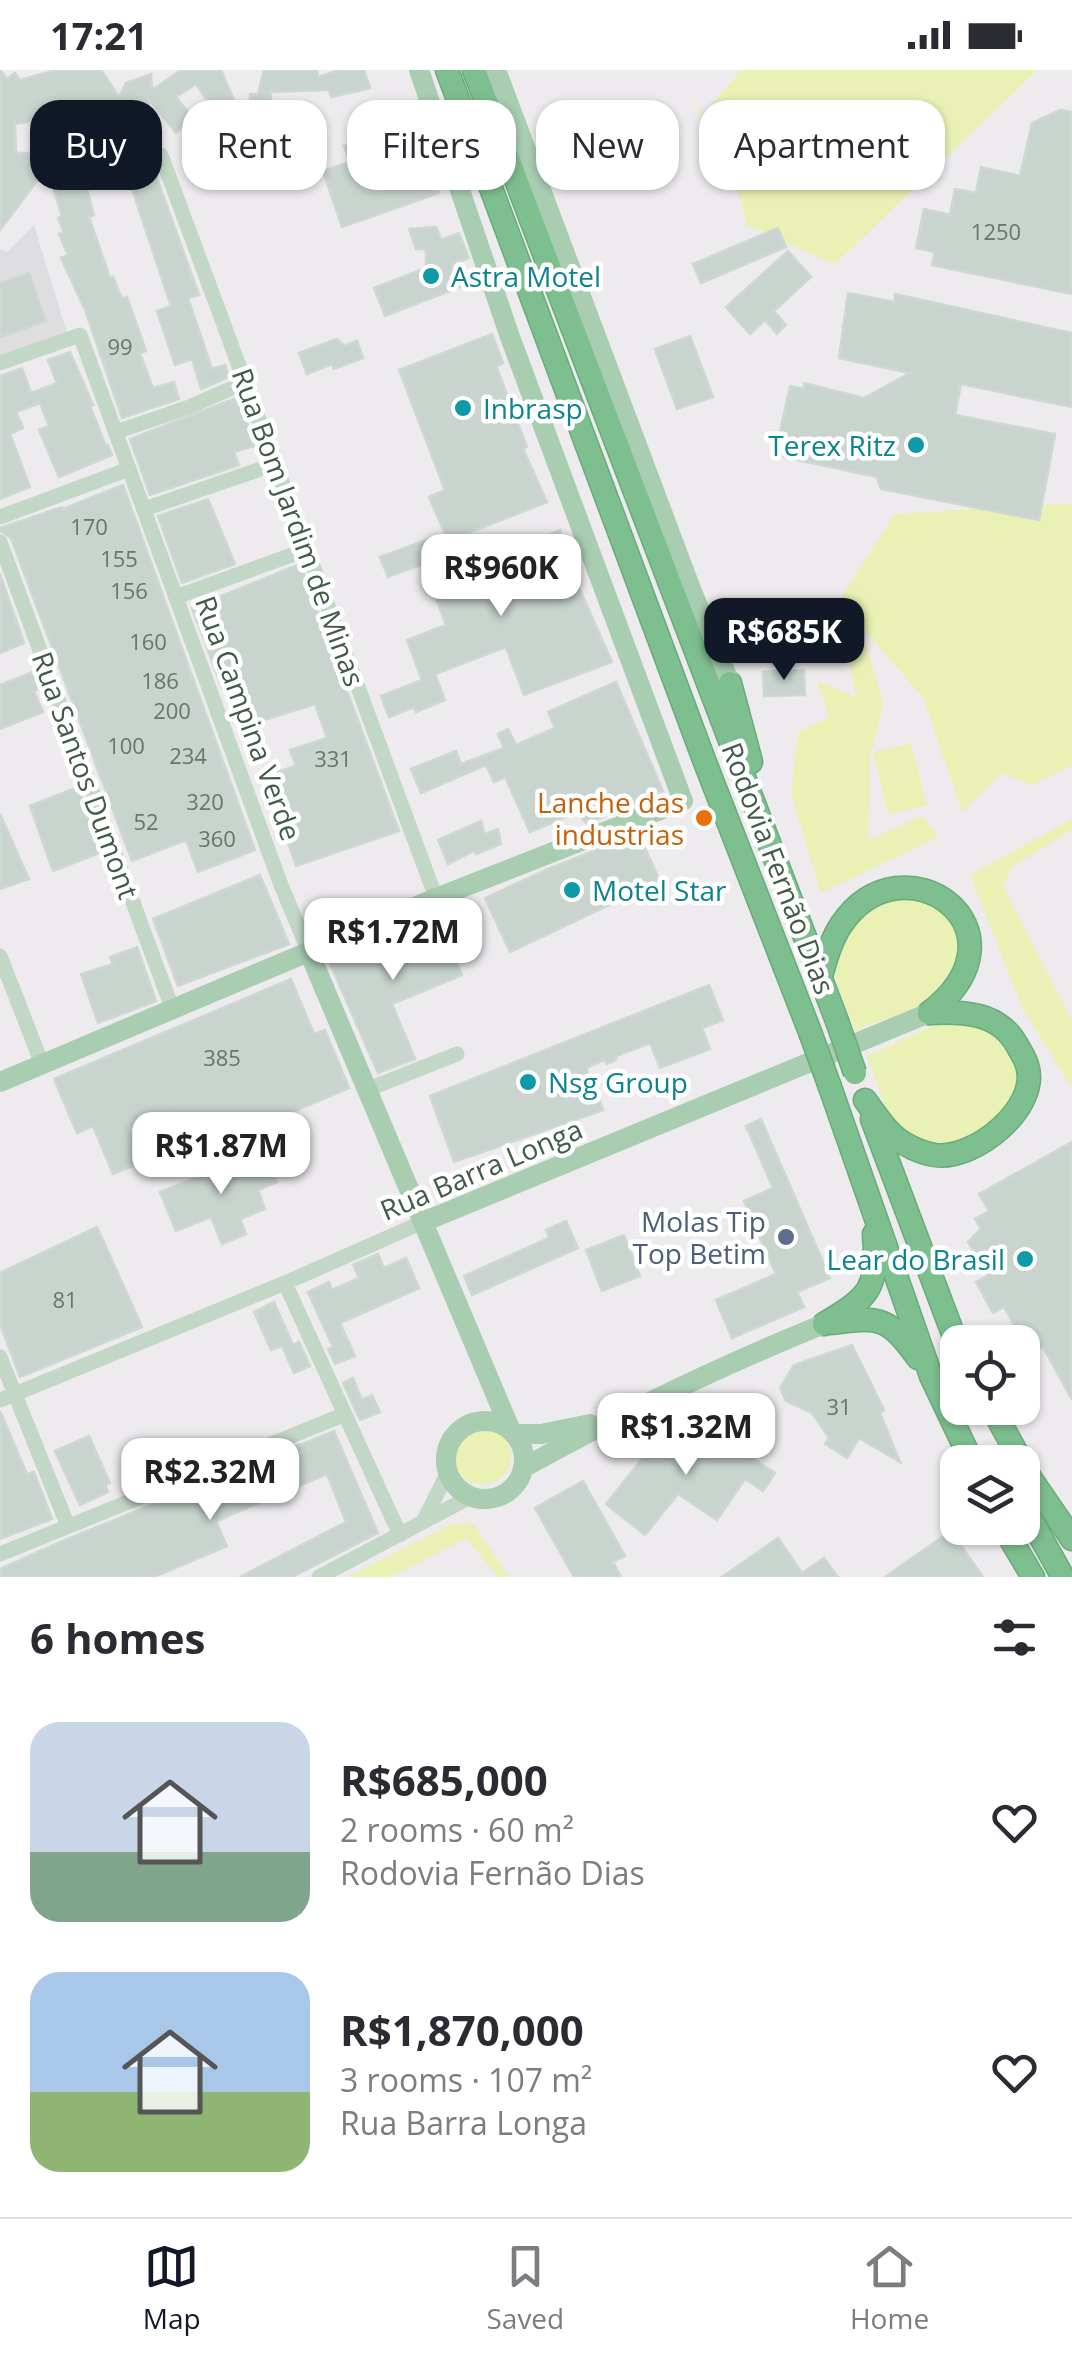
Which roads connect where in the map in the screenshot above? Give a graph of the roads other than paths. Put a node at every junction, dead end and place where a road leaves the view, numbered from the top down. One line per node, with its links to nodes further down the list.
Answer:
1 (419, 70): 18 (main road)
2 (447, 70): 29 (highway, Rodovia Fernão Dias, bridge)
3 (474, 70): 17 (highway, Rodovia Fernão Dias)
4 (496, 70): 16 (main road)
5 (162, 158): 7 (street, Rua Bom Jardim de Minas)
6 (0, 364): 8 (street, Rua Campina Verde)
7 (246, 382): 8 (street); 14 (street, Rua Bom Jardim de Minas)
8 (116, 432): 9 (street, Rua Campina Verde)
9 (129, 469): 11 (street, Rua Campina Verde); 12 (street)
10 (258, 470): 11 (street)
11 (144, 509): 15 (street, Rua Campina Verde)
12 (0, 516)
13 (0, 542): 22 (street, Rua Santos Dumont)
14 (308, 548): 15 (street); 18 (street, Rua Bom Jardim de Minas)
15 (176, 597): 19 (street, Rua Campina Verde)
16 (730, 683): 17 (highway)
17 (756, 810): 21 (highway, Rodovia Fernão Dias)
18 (436, 898): 19 (main road)
19 (309, 952): 22 (main road); 27 (main road, Rua Campina Verde)
20 (0, 956): 25 (street)
21 (821, 976): 23 (highway); 28 (highway, Rodovia Fernão Dias, bridge)
22 (172, 1008): 25 (main road)
23 (929, 1013): 28 (highway); 30 (main road, Rua Barra Longa)
24 (457, 1054): 27 (street)
25 (42, 1064): 26 (main road)
26 (0, 1082)
27 (366, 1090): 30 (main road, Rua Campina Verde)
28 (865, 1100): 33 (highway, Rodovia Fernão Dias)
29 (873, 1206): 32 (highway); 36 (highway, Rodovia Fernão Dias)
30 (423, 1222): 31 (street, Rua Barra Longa); 34 (main road, Rua Campina Verde)
31 (285, 1283): 37 (street, Rua Barra Longa); 38 (street)
32 (824, 1324): 36 (highway); 39 (main road)
33 (950, 1325)
34 (471, 1337): 40 (main road, Rua Campina Verde); 42 (main road, Rua Campina Verde)
35 (0, 1357): 37 (street)
36 (931, 1376): 43 (highway, Rodovia Fernão Dias)
37 (8, 1397): 48 (street)
38 (343, 1415): 48 (street); 49 (street)
39 (612, 1420): 42 (main road); 44 (main road)
40 (486, 1421): 42 (main road); 45 (main road)
41 (1001, 1425): 51 (highway)
42 (513, 1433): 44 (main road)
43 (964, 1445)
44 (524, 1468): 46 (main road)
45 (447, 1474): 46 (main road); 47 (street)
46 (470, 1497): 47 (street)
47 (421, 1525): 49 (street)
48 (68, 1526): 53 (street)
49 (400, 1535): 54 (street)
50 (1040, 1536): 56 (highway)
51 (1072, 1540)
52 (1014, 1545): 55 (highway)
53 (0, 1554)
54 (319, 1577)
55 (1033, 1577)
56 (1063, 1577)

